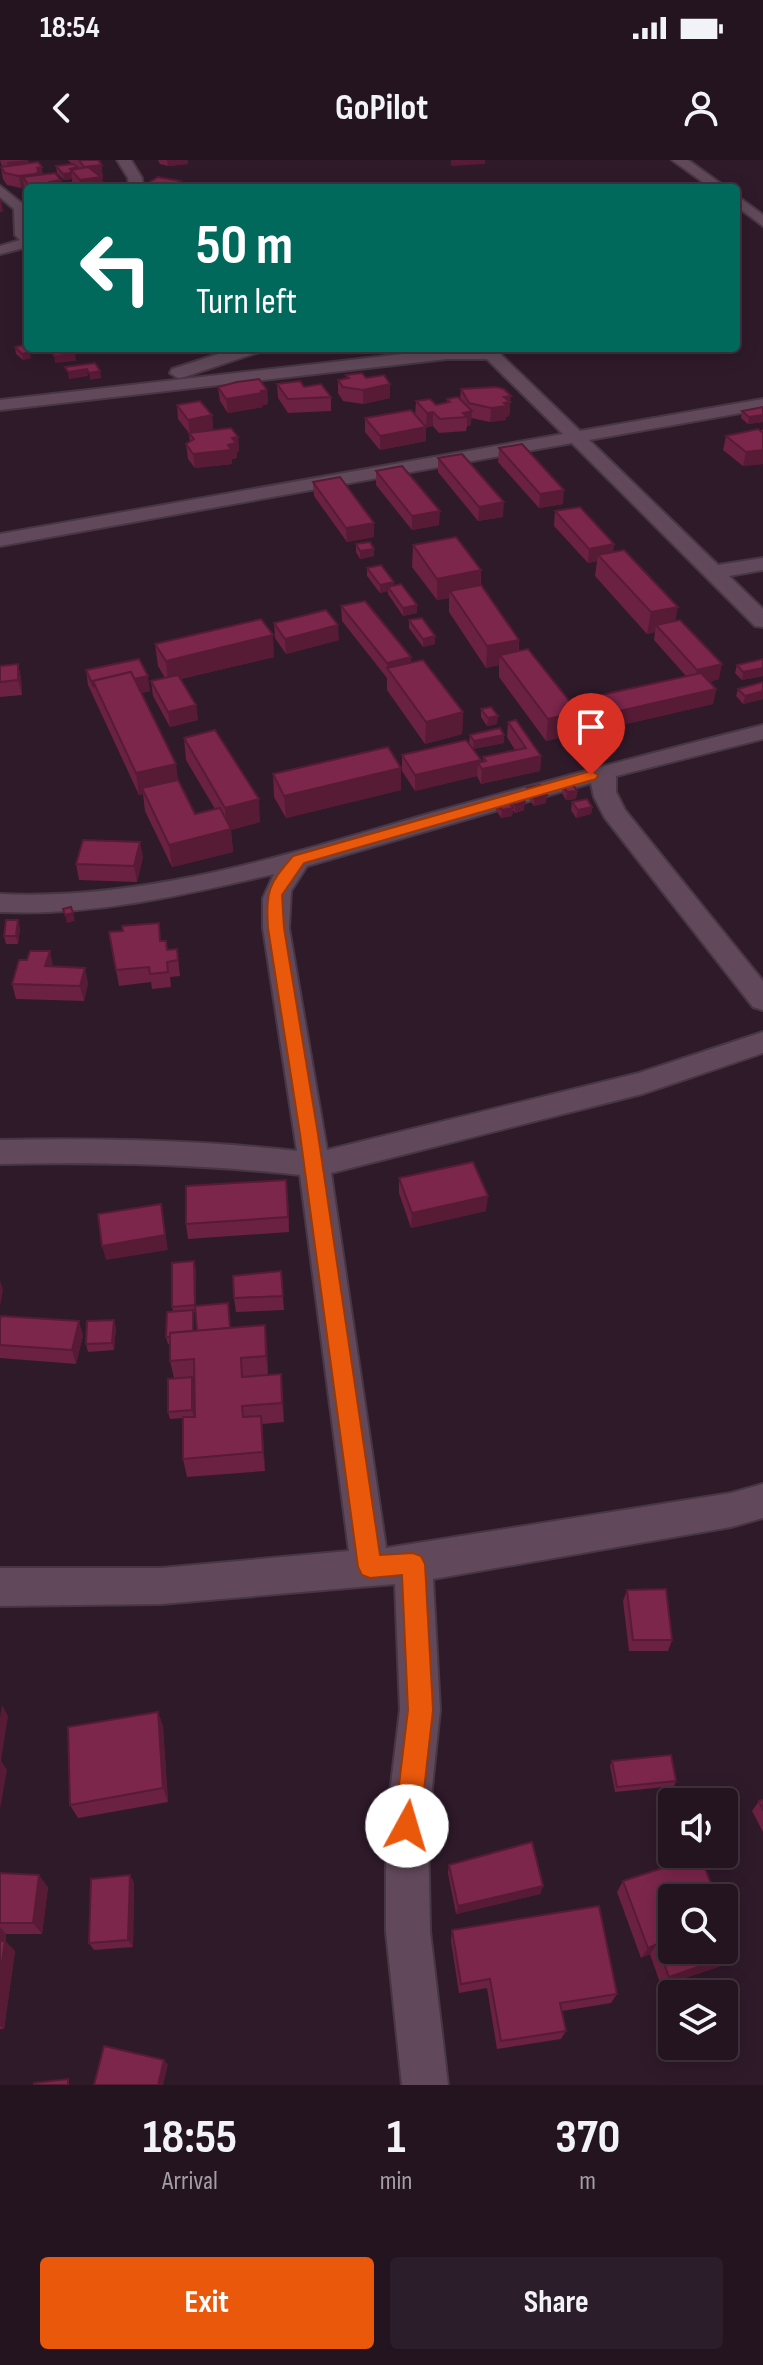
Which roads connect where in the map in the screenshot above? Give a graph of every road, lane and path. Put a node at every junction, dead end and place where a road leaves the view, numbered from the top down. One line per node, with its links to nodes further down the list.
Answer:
1 (124, 160): 3 (street)
2 (679, 160): 4 (street)
3 (136, 184)
4 (714, 184)
5 (0, 190): 8 (street)
6 (740, 202): 7 (street)
7 (763, 222)
8 (24, 237)
9 (24, 242): 10 (street)
10 (0, 250)
11 (241, 352): 14 (street)
12 (474, 352): 14 (street)
13 (489, 352): 17 (street)
14 (148, 388): 16 (street)
15 (763, 404): 17 (street)
16 (0, 405)
17 (575, 437): 18 (street); 20 (street)
18 (0, 540)
19 (763, 564): 20 (street)
20 (714, 572): 21 (street)
21 (763, 621)
22 (763, 732): 23 (street)
23 (607, 771): 24 (street); 26 (street)
24 (298, 860): 25 (street); 29 (street)
25 (0, 903)
26 (763, 1000)
27 (763, 1042): 29 (street)
28 (0, 1152): 29 (street)
29 (314, 1165): 32 (street)
30 (763, 1501): 31 (street)
31 (413, 1564): 32 (street); 34 (street)
32 (370, 1567): 33 (street)
33 (0, 1587)
34 (425, 2085)

